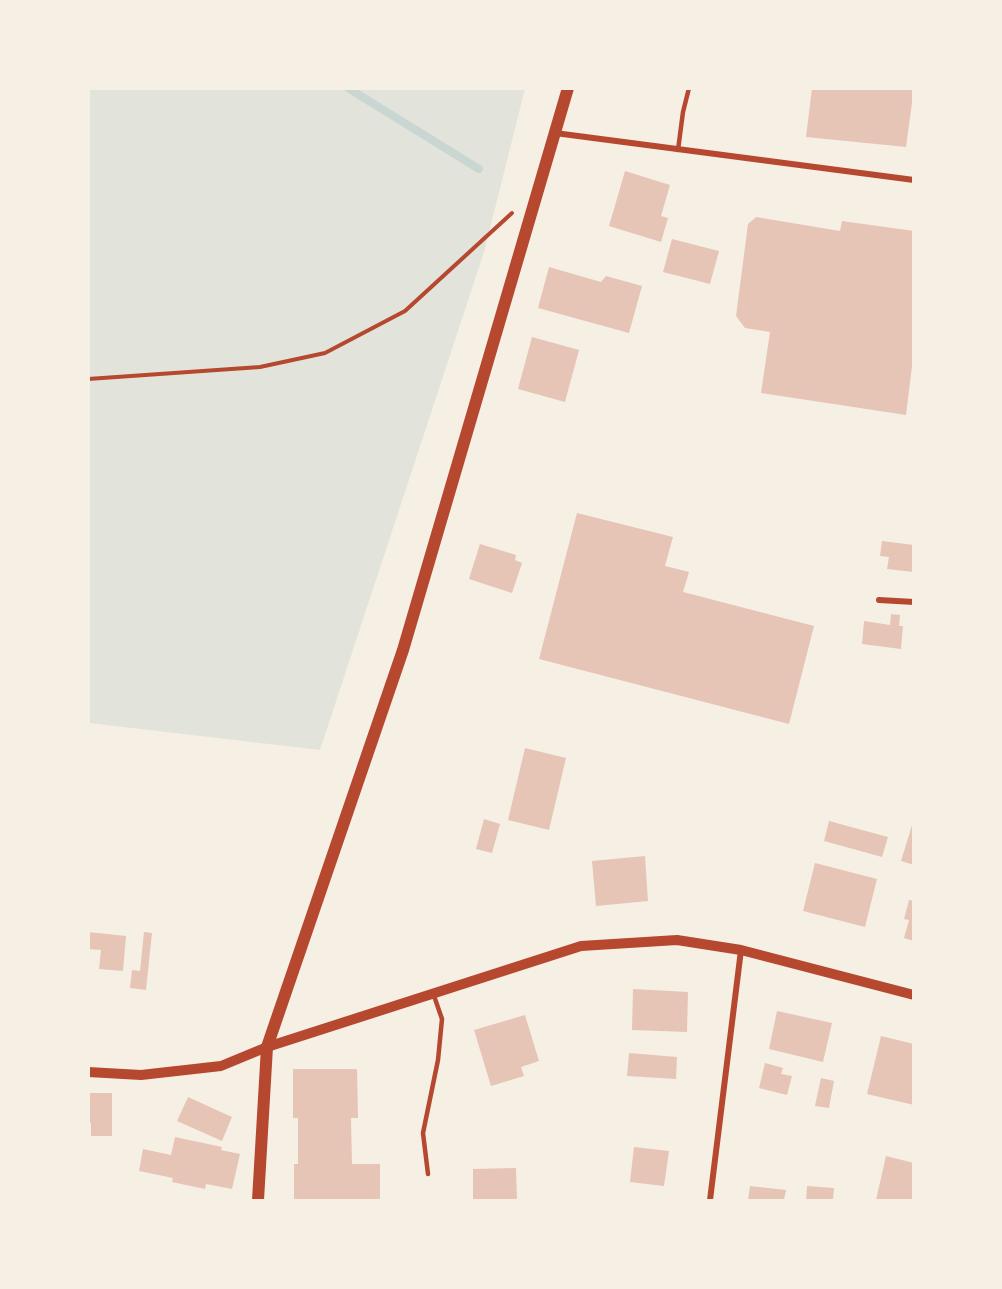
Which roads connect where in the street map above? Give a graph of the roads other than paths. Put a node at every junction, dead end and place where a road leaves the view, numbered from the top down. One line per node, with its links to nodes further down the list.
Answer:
1 (568, 88): 3 (main road)
2 (689, 88): 4 (lane)
3 (555, 133): 4 (street); 11 (main road)
4 (678, 150): 5 (street)
5 (914, 180)
6 (879, 600): 7 (street)
7 (914, 602)
8 (741, 950): 9 (street); 10 (street); 15 (street)
9 (433, 993): 11 (street); 13 (lane)
10 (914, 995)
11 (267, 1047): 12 (street); 14 (main road)
12 (88, 1072)
13 (428, 1174)
14 (258, 1200)
15 (710, 1200)

